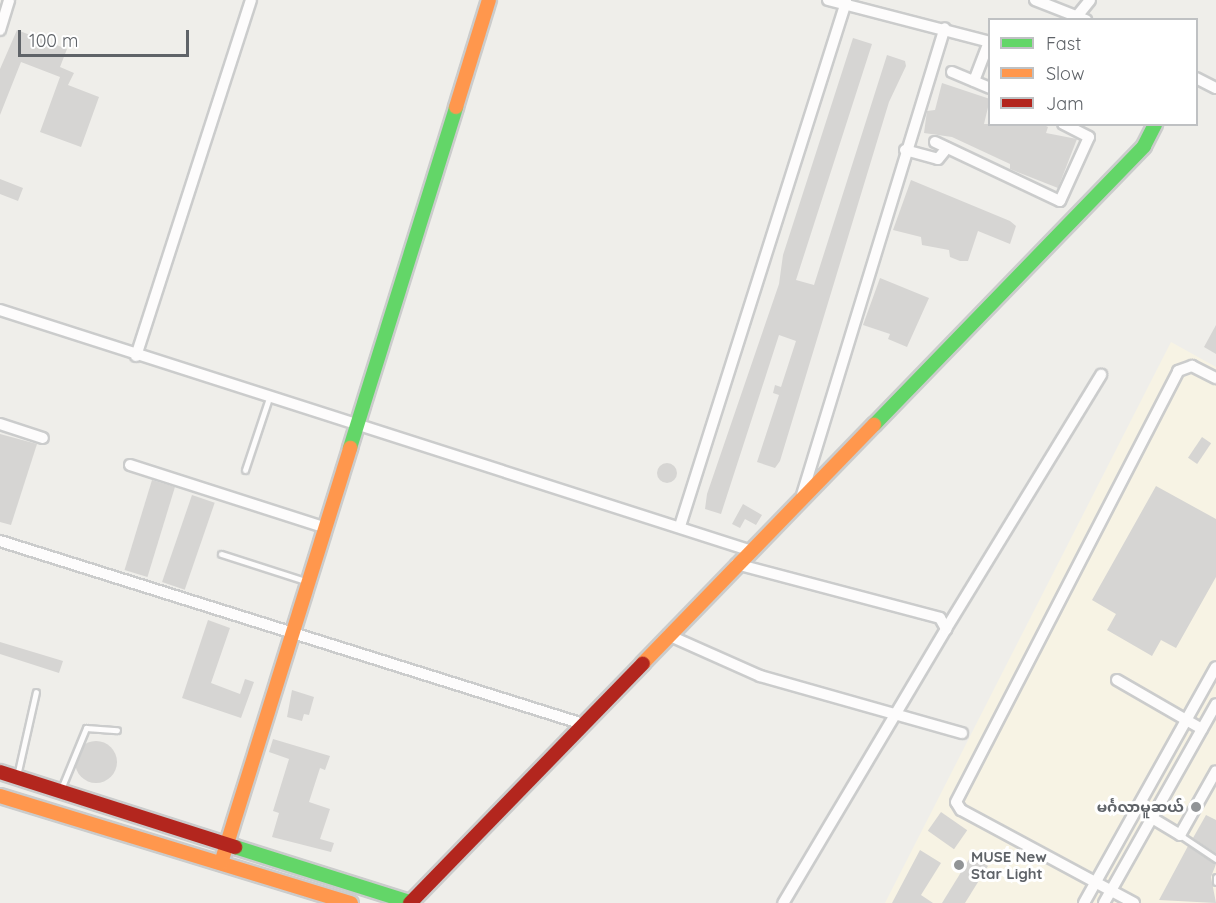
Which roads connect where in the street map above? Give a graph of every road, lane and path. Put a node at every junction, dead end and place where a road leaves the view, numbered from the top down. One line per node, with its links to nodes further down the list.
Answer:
1 (9, 0): 10 (street)
2 (251, 0): 24 (street)
3 (489, 0): 29 (street)
4 (828, 0): 7 (street)
5 (1035, 0): 8 (street)
6 (1090, 0): 8 (street)
7 (846, 2): 9 (street); 34 (street)
8 (1082, 17)
9 (945, 28): 11 (street); 22 (street)
10 (0, 30)
11 (988, 42)
12 (988, 45): 15 (street)
13 (952, 72): 15 (street)
14 (1198, 79): 17 (street)
15 (974, 81): 16 (street)
16 (988, 87)
17 (1216, 88)
18 (1067, 126): 21 (street)
19 (1154, 126): 33 (street)
20 (935, 142): 21 (street)
21 (947, 147): 22 (street)
22 (905, 150): 33 (street)
23 (0, 310): 24 (street)
24 (136, 356): 27 (street)
25 (1101, 375): 41 (street)
26 (1216, 378): 65 (street)
27 (269, 398): 29 (street); 32 (lane)
28 (0, 424): 30 (street)
29 (356, 425): 34 (street); 35 (street)
30 (43, 438)
31 (130, 465): 35 (street)
32 (245, 470)
33 (802, 495): 37 (street)
34 (680, 526): 37 (street)
35 (323, 527): 40 (street)
36 (0, 541): 42 (street)
37 (749, 550): 39 (street)
38 (221, 554): 40 (lane)
39 (736, 564): 41 (street); 43 (street)
40 (307, 582): 42 (street)
41 (946, 629): 48 (street)
42 (291, 634): 50 (street); 62 (street)
43 (668, 635): 48 (street); 50 (street)
44 (1216, 667): 49 (street)
45 (1117, 680): 49 (street)
46 (36, 692): 56 (lane)
47 (1216, 704): 51 (street)
48 (897, 716): 53 (street); 69 (street)
49 (1186, 720): 51 (street); 65 (street)
50 (583, 724): 68 (street)
51 (1202, 729): 60 (street)
52 (117, 730): 57 (lane)
53 (962, 734)
54 (1216, 771): 61 (street)
55 (0, 772): 56 (street)
56 (17, 777): 57 (street)
57 (66, 793): 59 (street); 62 (street)
58 (0, 796): 59 (street)
59 (64, 816): 64 (street)
60 (1152, 818): 61 (street); 66 (street)
61 (1180, 835): 63 (lane)
62 (229, 843): 64 (street); 68 (street)
63 (1216, 860)
64 (221, 863): 67 (street)
65 (1097, 880): 66 (street); 70 (street)
66 (1111, 890): 71 (street); 72 (street)
67 (351, 903)
68 (411, 903)
69 (783, 903)
70 (1084, 903)
71 (1104, 903)
72 (1134, 903)

